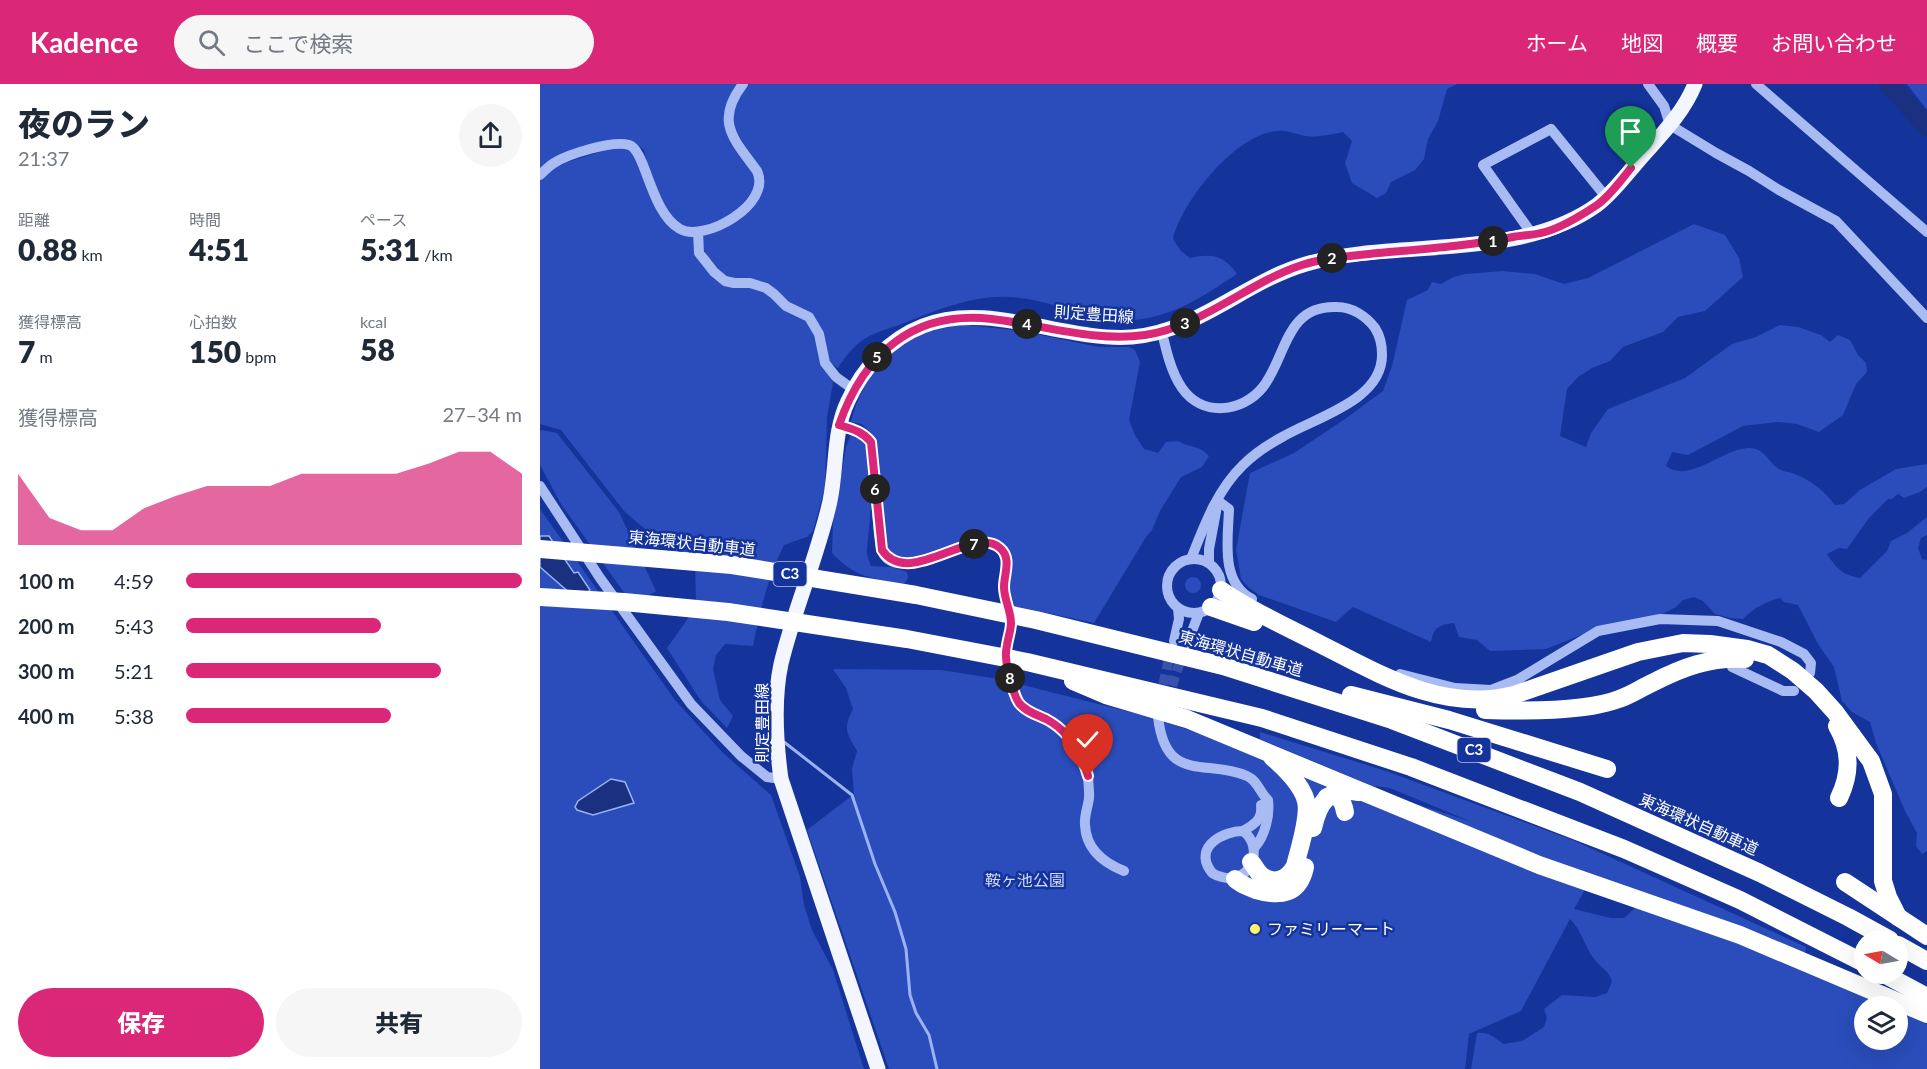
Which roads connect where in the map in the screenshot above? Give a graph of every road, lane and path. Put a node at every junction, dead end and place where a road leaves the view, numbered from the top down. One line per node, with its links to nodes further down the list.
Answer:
1 (742, 84): 8 (street)
2 (1648, 84): 5 (street)
3 (1695, 84): 5 (main road, 則定豊田線)
4 (1756, 84): 9 (street)
5 (1670, 125): 7 (main road, 則定豊田線); 11 (street)
6 (540, 175): 8 (street)
7 (1605, 197): 10 (main road, 則定豊田線); 10 (street)
8 (698, 232): 13 (street)
9 (1927, 232)
10 (1532, 234): 12 (main road, 則定豊田線)
11 (1927, 318)
12 (1162, 332): 13 (main road, 則定豊田線); 16 (street)
13 (854, 390): 14 (main road, 則定豊田線)
14 (839, 425): 34 (main road, 則定豊田線); 42 (street)
15 (540, 486): 34 (street)
16 (1218, 501): 18 (street); 19 (street); 29 (street)
17 (540, 549): 27 (highway, 東海環状自動車道 / C3)
18 (1191, 559): 19 (street); 22 (street)
19 (1209, 563): 20 (street)
20 (1221, 590): 23 (street); 45 (highway)
21 (540, 597): 26 (highway, C3)
22 (1178, 608): 23 (street); 24 (street)
23 (1205, 610): 25 (street); 38 (highway)
24 (1174, 641)
25 (1186, 644)
26 (1027, 662): 32 (highway); 49 (highway, C3)
27 (1223, 666): 33 (highway); 46 (highway, 東海環状自動車道 / C3)
28 (1732, 667): 30 (street)
29 (1810, 673)
30 (1794, 691)
31 (1160, 718): 36 (street)
32 (1246, 742): 35 (highway); 41 (highway)
33 (1607, 769)
34 (781, 779): 54 (main road, 則定豊田線)
35 (1370, 794): 37 (highway); 53 (highway)
36 (1263, 796): 40 (street); 41 (street)
37 (1327, 797): 39 (highway); 43 (highway)
38 (1839, 798)
39 (1345, 812)
40 (1244, 831): 41 (street); 43 (street)
41 (1253, 855): 43 (street)
42 (1124, 871)
43 (1235, 879)
44 (1845, 882): 45 (highway)
45 (1898, 917): 47 (highway)
46 (1872, 930)
47 (1927, 936)
48 (1908, 951): 50 (highway)
49 (1854, 958)
50 (1927, 962)
51 (1903, 984): 52 (highway)
52 (1927, 997)
53 (1927, 1014)
54 (878, 1069)

